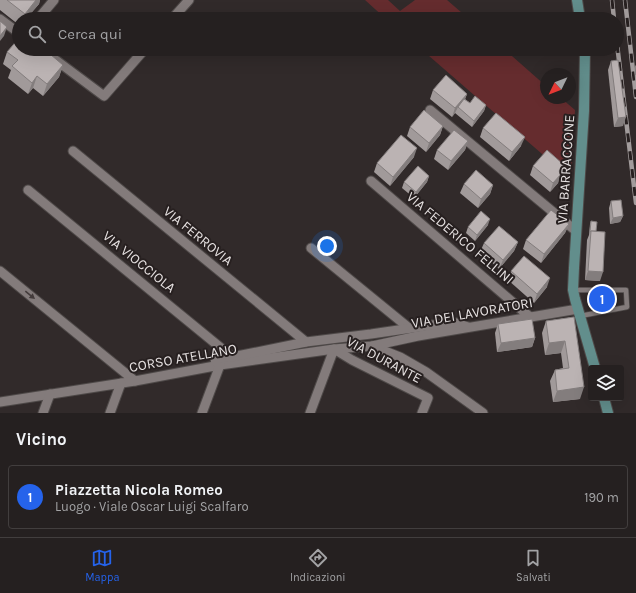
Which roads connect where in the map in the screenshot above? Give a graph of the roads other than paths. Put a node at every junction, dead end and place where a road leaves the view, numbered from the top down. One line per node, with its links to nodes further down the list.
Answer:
1 (54, 0): 4 (street)
2 (188, 0): 5 (street)
3 (577, 0): 6 (street)
4 (44, 12)
5 (178, 12)
6 (579, 12)
7 (0, 19): 8 (street)
8 (12, 28)
9 (50, 56): 10 (street)
10 (139, 56)
11 (585, 56): 16 (street, VIA BARRACCONE)
12 (430, 110): 16 (street)
13 (73, 151): 24 (street, VIA FERROVIA)
14 (371, 181): 21 (street, VIA FEDERICO FELLINI)
15 (28, 190): 27 (street, VIA VIOCCIOLA)
16 (576, 231): 19 (street, VIA BARRACCONE)
17 (311, 248): 23 (street)
18 (0, 271): 30 (street, one-way to 30)
19 (573, 290): 20 (street, VIA BARRACCONE); 20 (lane)
20 (579, 312): 21 (street, VIA DEI LAVORATORI); 29 (street, VIA BARRACCONE)
21 (530, 317): 22 (street, VIA DEI LAVORATORI)
22 (470, 327): 23 (street); 25 (street, VIA DEI LAVORATORI)
23 (409, 328): 24 (street)
24 (306, 342): 27 (street)
25 (372, 346): 26 (street, CORSO ATELLANO); 40 (street)
26 (334, 349): 28 (street, CORSO ATELLANO); 38 (street); 39 (street, VIA DURANTE)
27 (232, 357): 28 (street)
28 (220, 365): 30 (street, CORSO ATELLANO); 37 (street)
29 (594, 365)
30 (136, 380): 31 (street, CORSO ATELLANO)
31 (121, 383): 32 (street, CORSO ATELLANO); 36 (street)
32 (50, 394): 34 (street, CORSO ATELLANO); 35 (street)
33 (605, 401): 41 (street)
34 (0, 402)
35 (43, 413)
36 (110, 413)
37 (202, 413)
38 (310, 413)
39 (422, 413)
40 (483, 413)
41 (608, 413)

